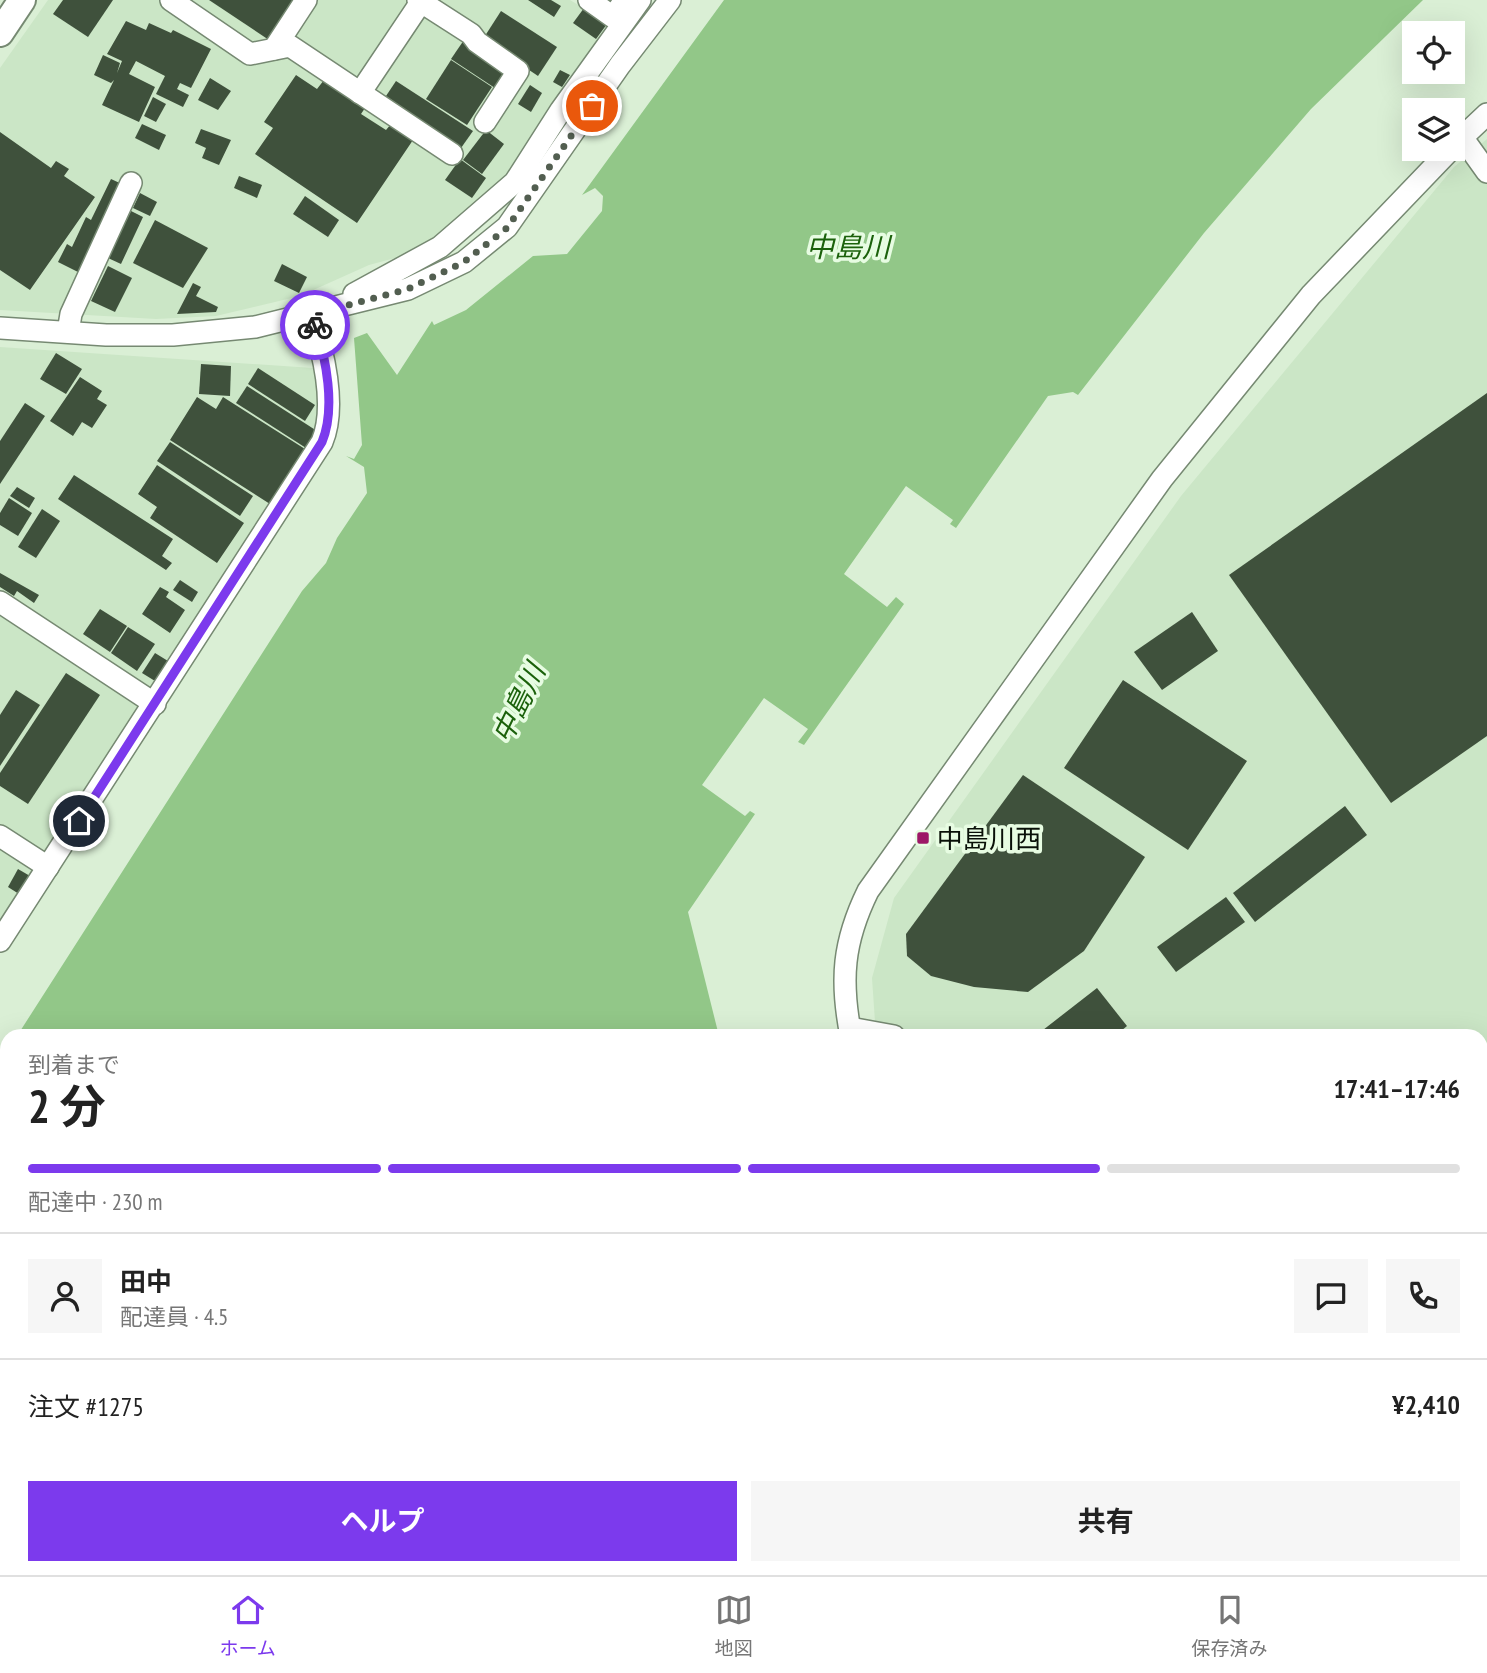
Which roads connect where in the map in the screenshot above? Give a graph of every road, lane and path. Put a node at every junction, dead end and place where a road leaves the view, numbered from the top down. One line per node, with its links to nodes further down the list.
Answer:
1 (22, 0): 9 (main road)
2 (172, 0): 10 (street)
3 (306, 0): 10 (street)
4 (589, 0): 5 (street)
5 (625, 0)
6 (640, 0): 20 (street)
7 (670, 0): 20 (street)
8 (419, 1): 11 (street); 13 (street)
9 (0, 33)
10 (274, 49): 11 (street)
11 (360, 93): 16 (street)
12 (1487, 114): 14 (street)
13 (485, 122)
14 (1465, 135)
15 (1465, 153): 18 (street)
16 (452, 154)
17 (1439, 161): 28 (street)
18 (1487, 172)
19 (131, 183): 22 (street)
20 (311, 315): 22 (street); 24 (street)
21 (0, 328): 22 (street)
22 (68, 332)
23 (0, 602): 24 (street)
24 (155, 704): 26 (street)
25 (0, 836): 26 (street)
26 (48, 867): 27 (street)
27 (0, 941)
28 (850, 1029)

